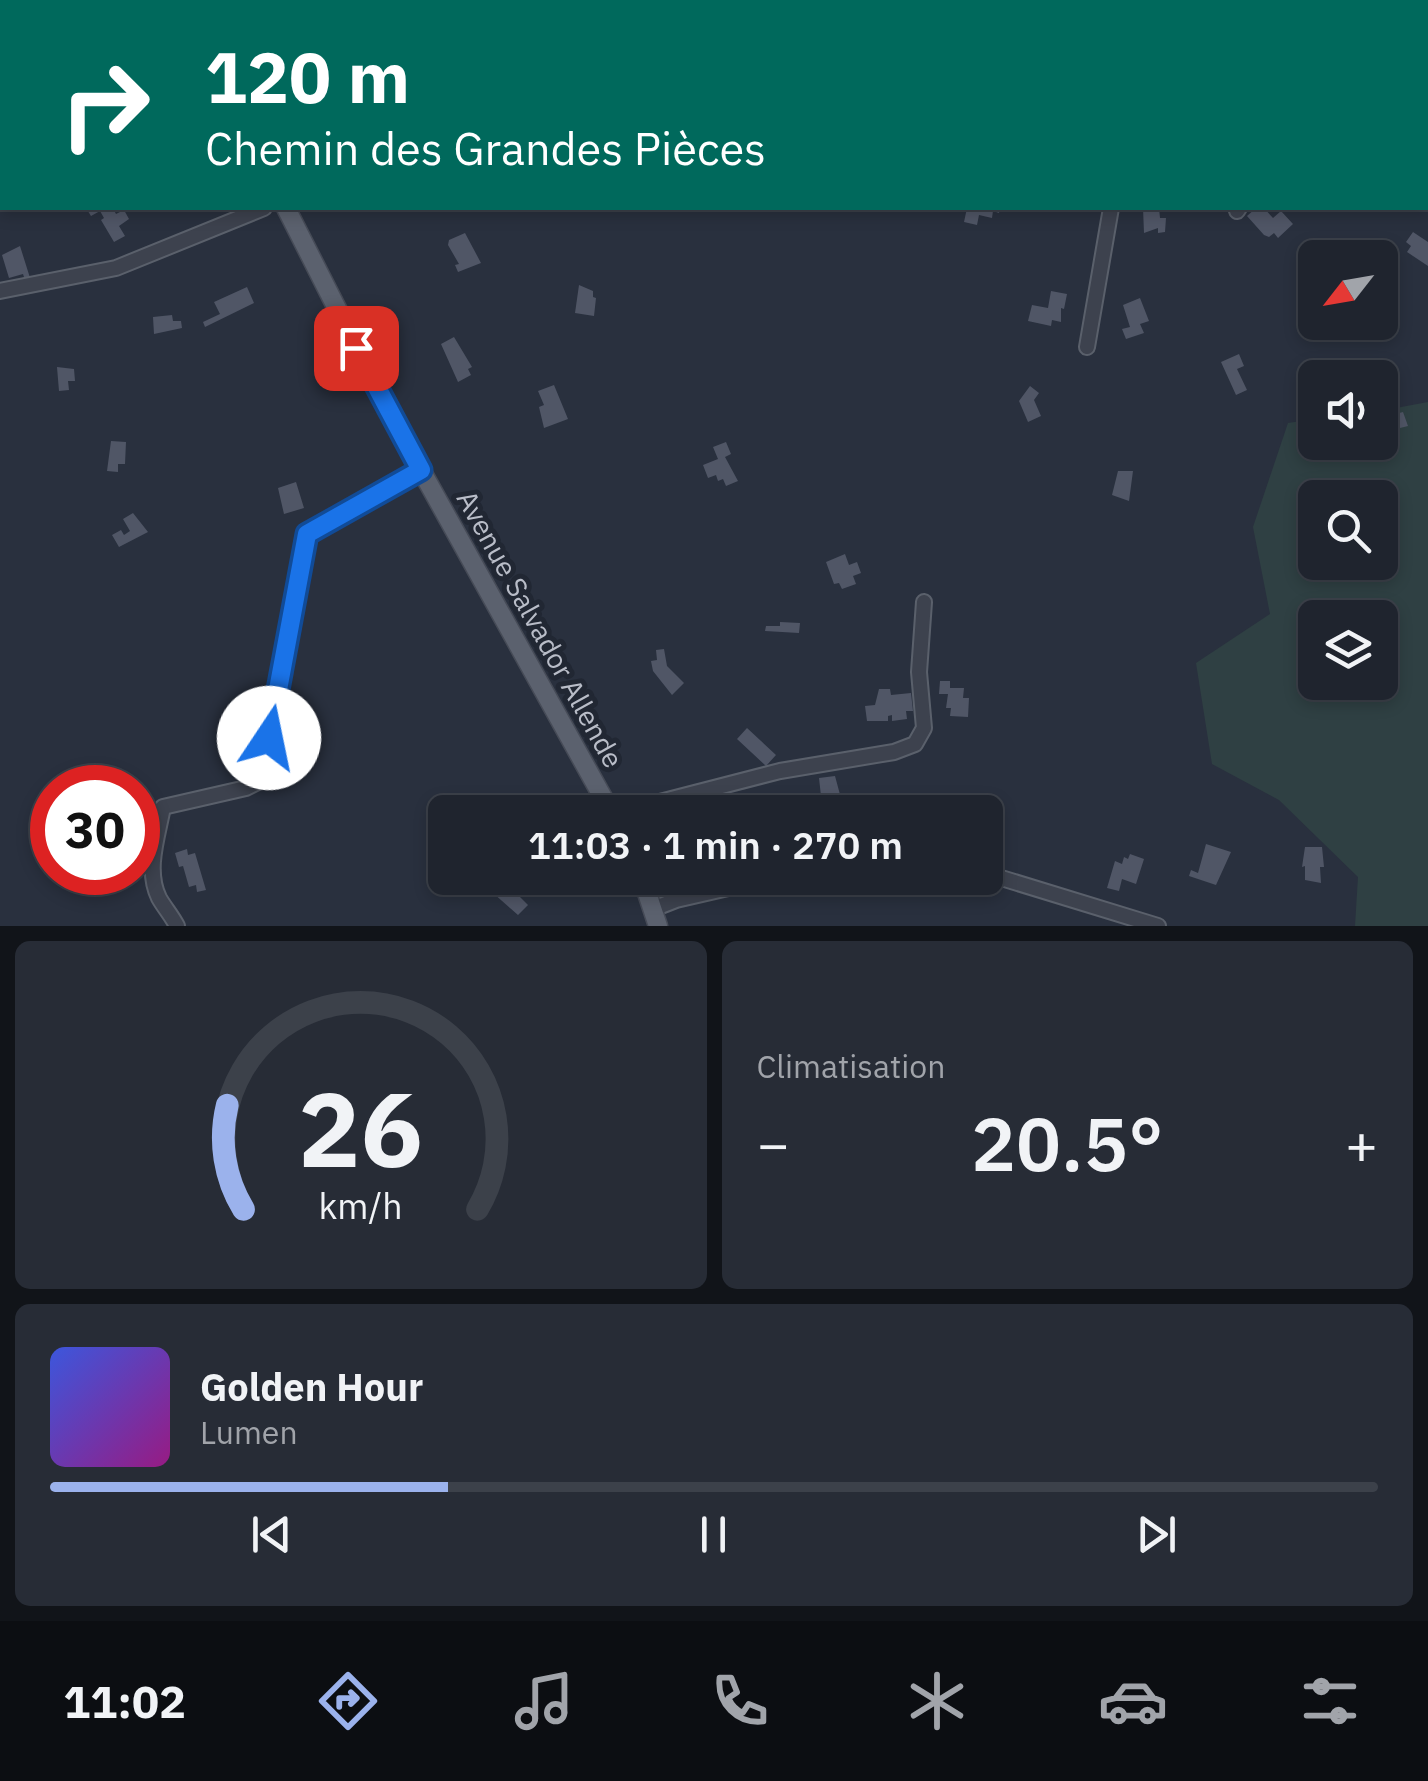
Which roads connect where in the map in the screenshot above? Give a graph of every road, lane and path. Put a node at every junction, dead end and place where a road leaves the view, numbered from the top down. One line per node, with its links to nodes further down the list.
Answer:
1 (259, 210): 6 (street)
2 (277, 210): 5 (main road, Avenue Salvador Allende)
3 (287, 210): 5 (main road, Avenue Salvador Allende)
4 (1111, 210): 7 (street)
5 (309, 259): 8 (main road, Avenue Salvador Allende)
6 (0, 291)
7 (1087, 347)
8 (421, 470): 10 (main road, Avenue Salvador Allende); 15 (street)
9 (924, 602): 11 (street)
10 (602, 795)
11 (688, 795)
12 (1003, 878): 16 (street)
13 (701, 895): 14 (street)
14 (656, 918)
15 (177, 926)
16 (1158, 926)

